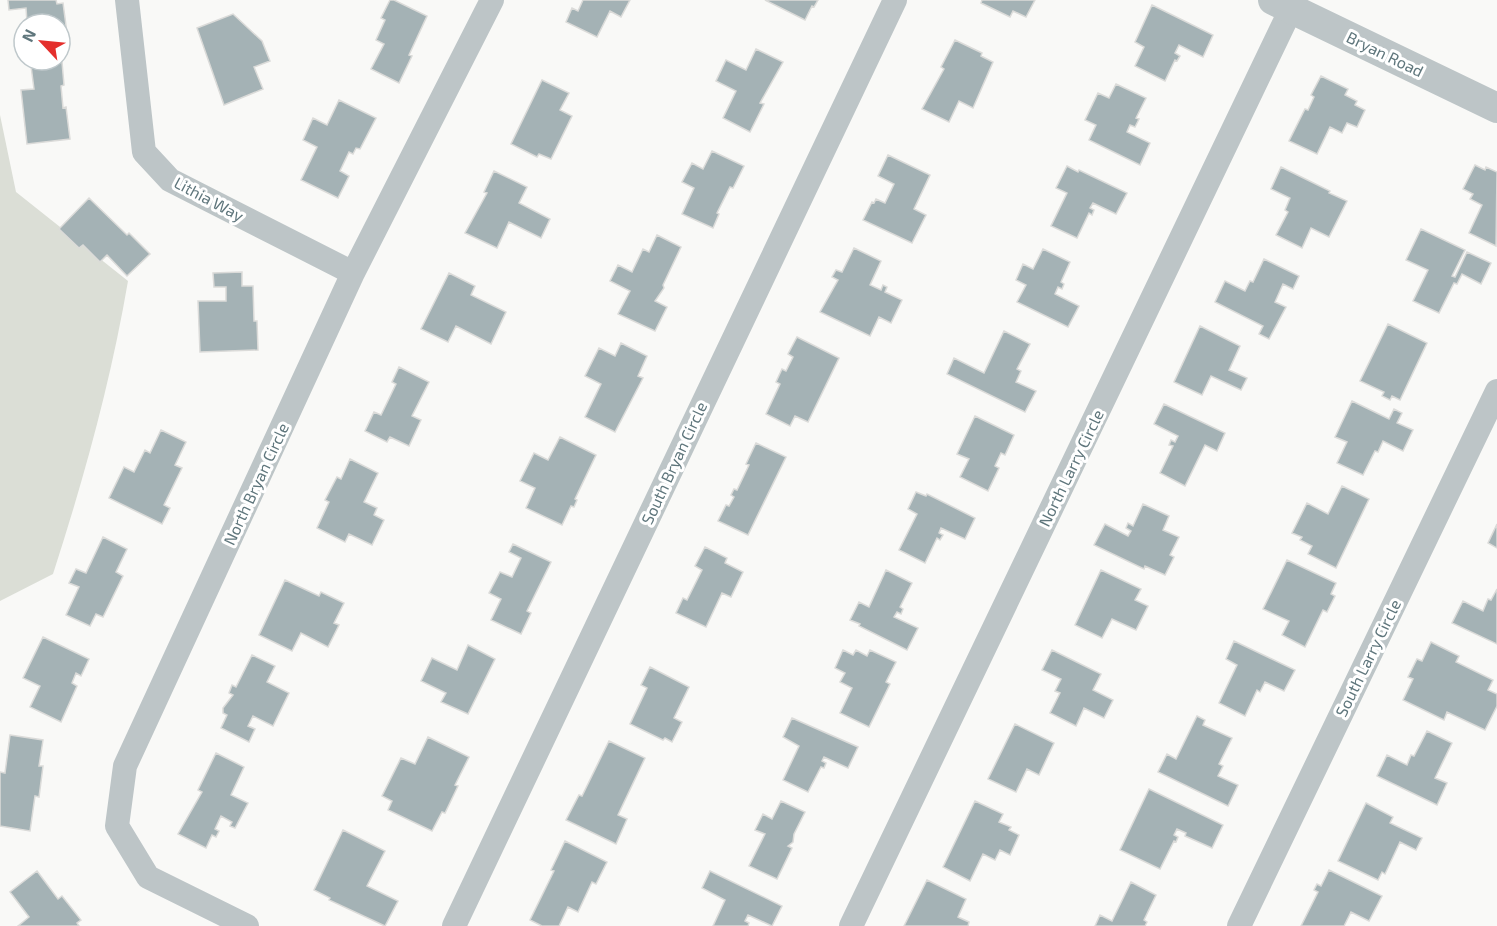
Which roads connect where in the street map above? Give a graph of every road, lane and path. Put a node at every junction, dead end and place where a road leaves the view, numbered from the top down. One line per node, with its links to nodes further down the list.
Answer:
1 (127, 0): 6 (street, Lithia Way)
2 (492, 0): 6 (street, North Bryan Circle)
3 (895, 0): 9 (street, South Bryan Circle)
4 (1282, 5): 5 (street, Bryan Road); 10 (street, North Larry Circle)
5 (1497, 108)
6 (353, 273): 8 (street, North Bryan Circle)
7 (1497, 391): 11 (street, South Larry Circle)
8 (247, 926)
9 (454, 926)
10 (851, 926)
11 (1239, 926)

